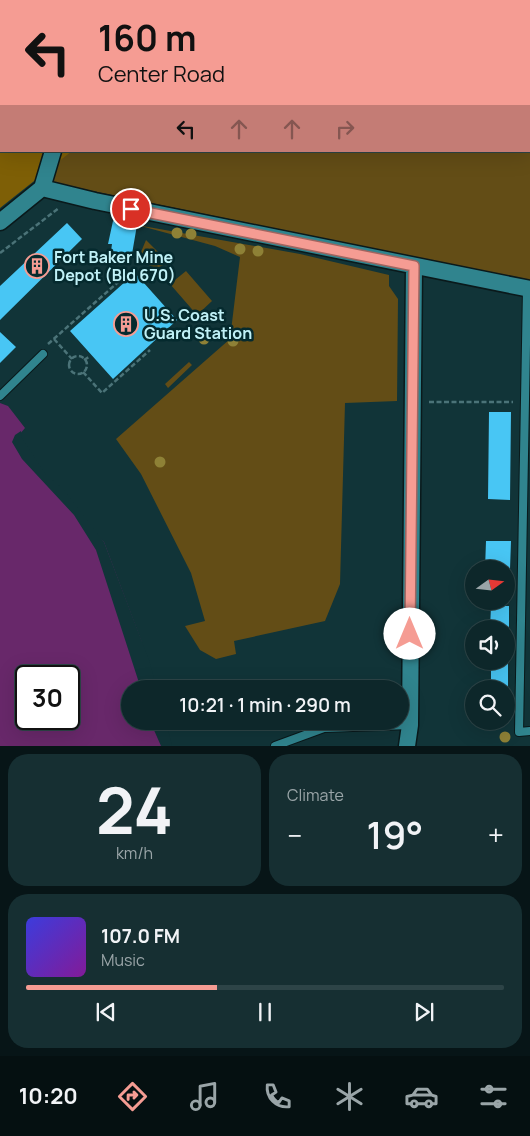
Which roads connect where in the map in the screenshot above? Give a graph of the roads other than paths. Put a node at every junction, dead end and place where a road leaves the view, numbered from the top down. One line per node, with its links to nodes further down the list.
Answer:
1 (53, 152): 2 (street)
2 (42, 188): 3 (street); 4 (street)
3 (0, 222)
4 (414, 266): 5 (street); 10 (street)
5 (528, 289): 8 (lane)
6 (43, 354): 7 (lane)
7 (0, 396)
8 (521, 561): 9 (lane); 11 (lane)
9 (530, 561)
10 (410, 725): 12 (lane); 13 (street)
11 (530, 731)
12 (275, 746)
13 (407, 746)

